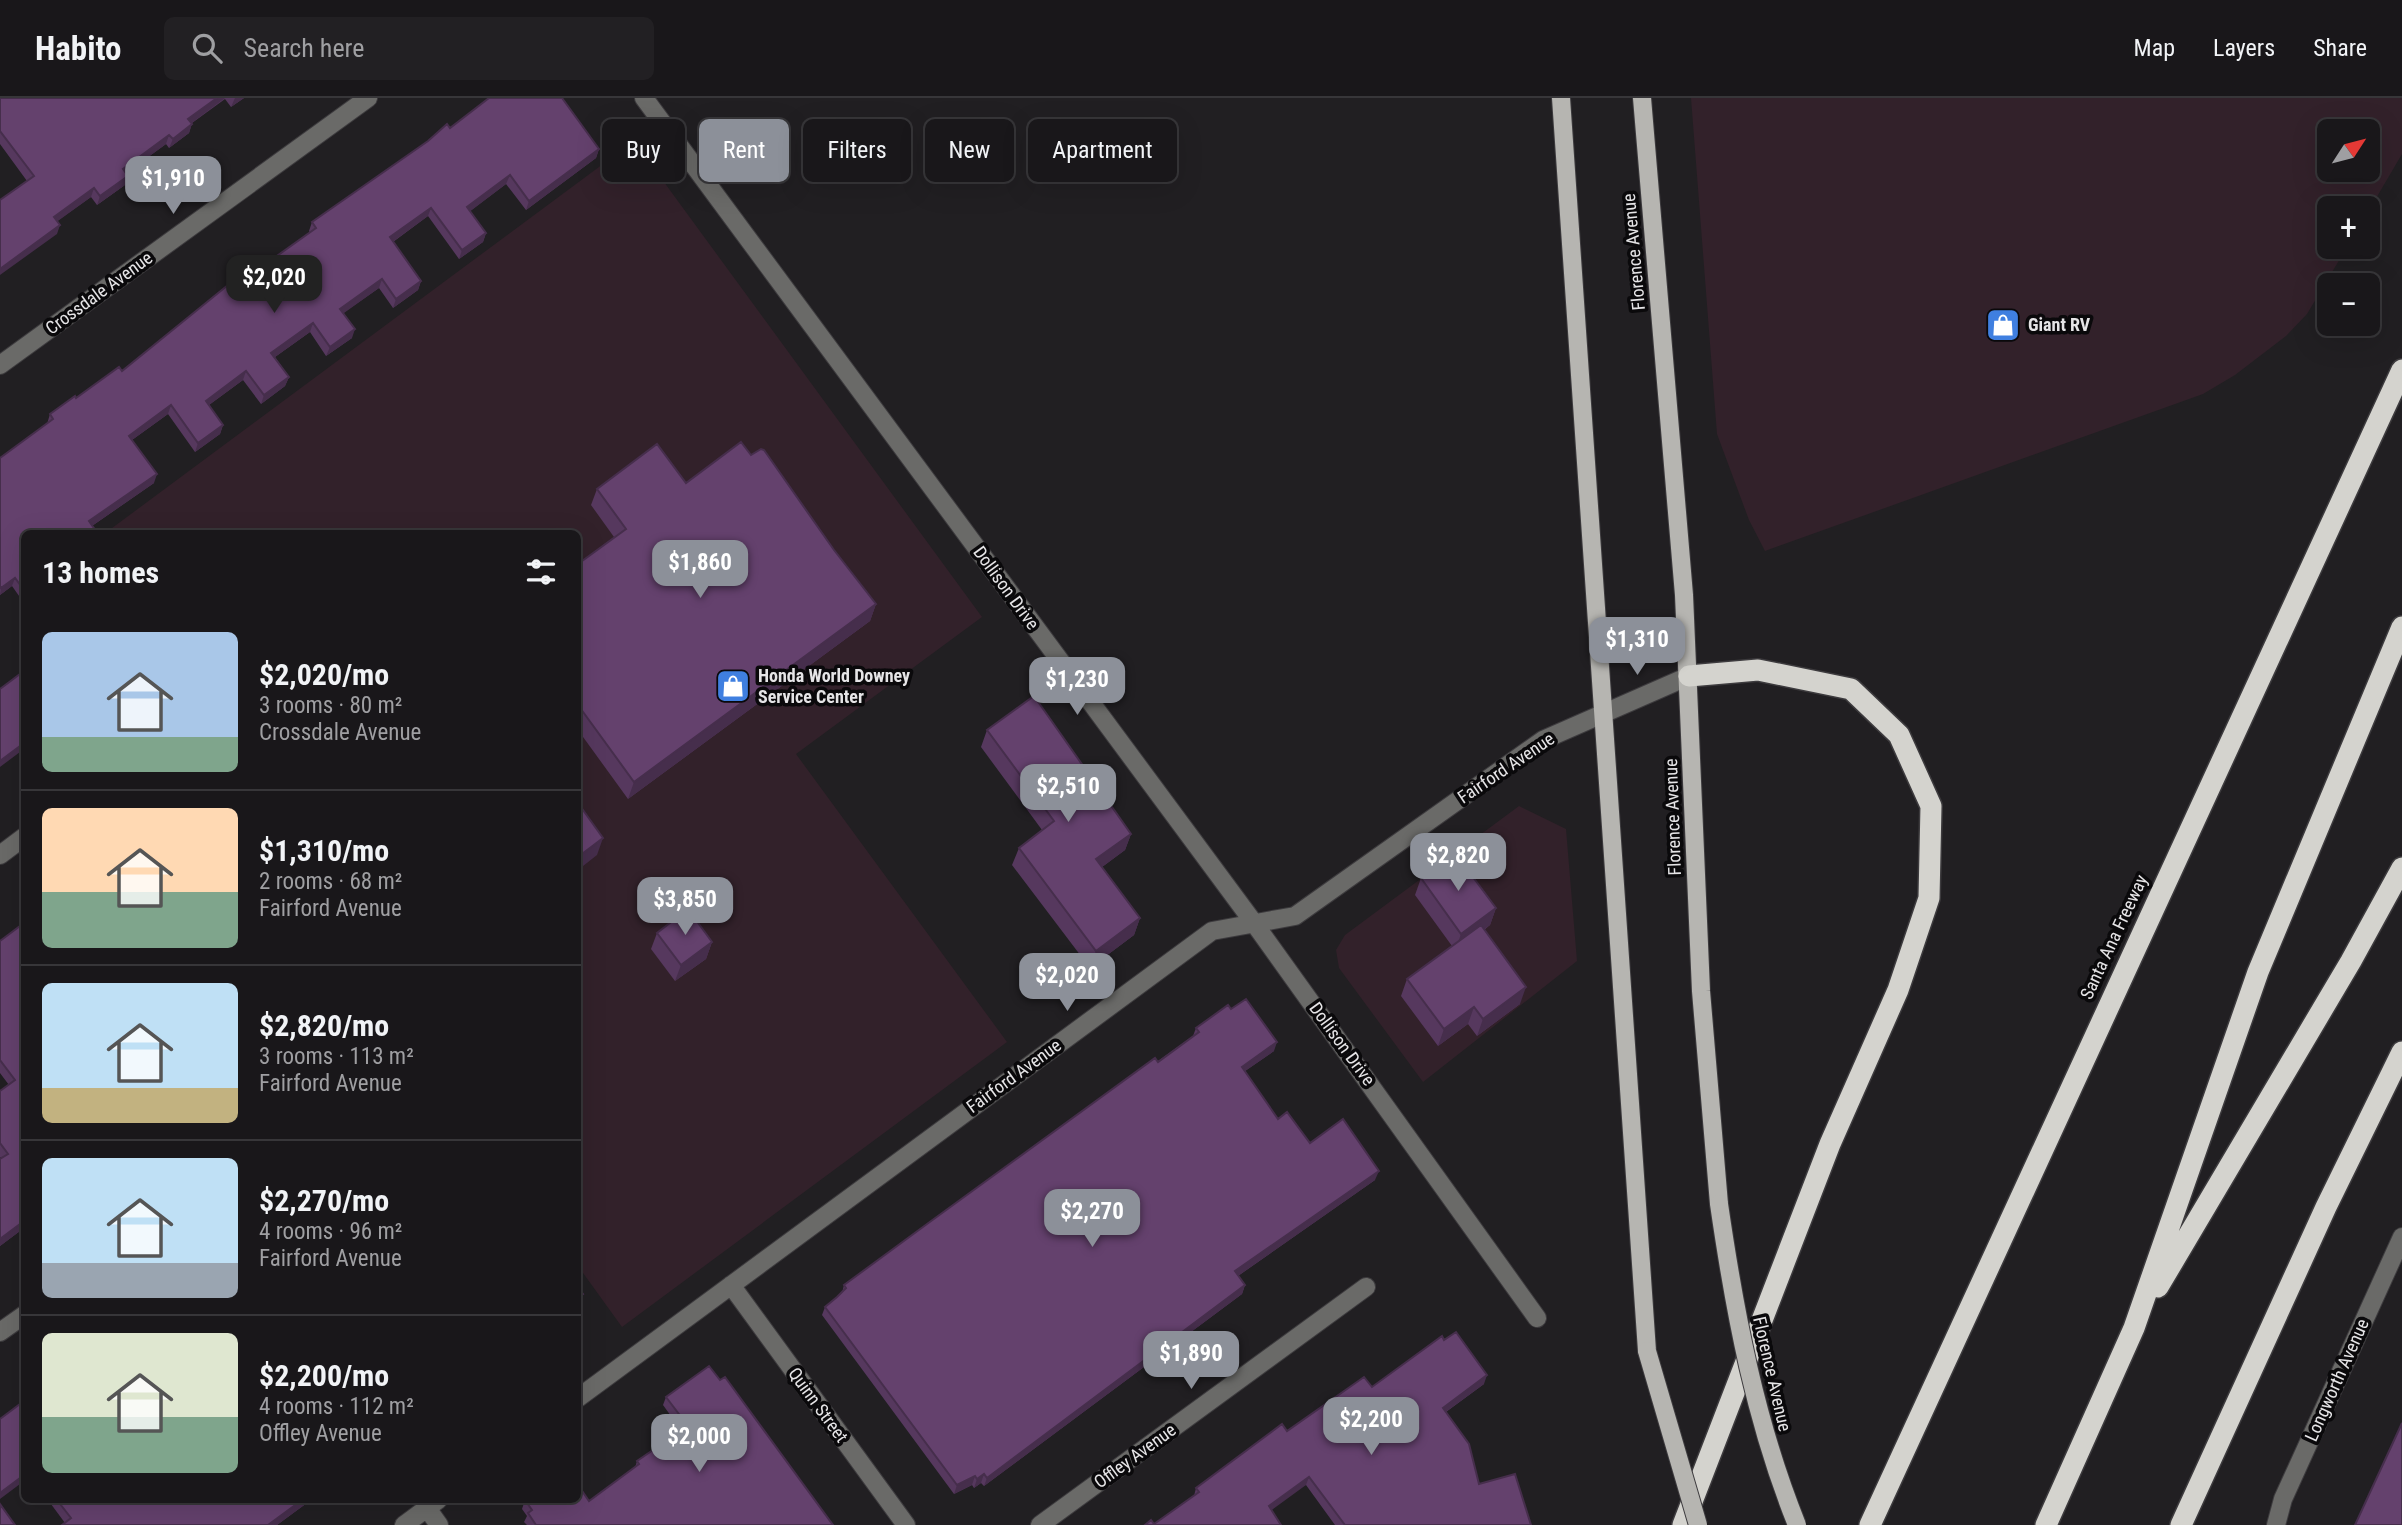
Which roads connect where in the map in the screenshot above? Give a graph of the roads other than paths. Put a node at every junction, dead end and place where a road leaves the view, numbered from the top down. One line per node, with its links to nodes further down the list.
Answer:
1 (368, 98): 5 (street, Crossdale Avenue)
2 (644, 98): 13 (street, Dollison Drive)
3 (1561, 98): 9 (main road)
4 (1642, 98): 8 (main road, Florence Avenue)
5 (0, 365)
6 (2402, 370): 31 (highway, Santa Ana Freeway)
7 (2402, 627): 20 (highway)
8 (1689, 676): 9 (street, Fairford Avenue); 28 (highway); 30 (main road, Florence Avenue, bridge)
9 (1601, 713): 13 (street, Fairford Avenue); 29 (main road, bridge)
10 (21, 839): 11 (street)
11 (0, 855)
12 (2402, 869): 20 (highway)
13 (1254, 923): 16 (street, Fairford Avenue); 19 (street, Dollison Drive)
14 (2402, 1052): 33 (highway)
15 (2402, 1237): 34 (street, Longworth Avenue)
16 (731, 1285): 22 (street, Fairford Avenue); 26 (street, Quinn Street)
17 (1366, 1287): 27 (street, Offley Avenue)
18 (21, 1317): 21 (street)
19 (1536, 1318)
20 (2134, 1328): 32 (highway)
21 (0, 1332)
22 (581, 1396)
23 (432, 1504): 24 (street); 25 (street)
24 (404, 1525)
25 (439, 1525)
26 (906, 1525)
27 (1040, 1525)
28 (1683, 1525)
29 (1699, 1525)
30 (1797, 1525)
31 (1870, 1525)
32 (2046, 1525)
33 (2181, 1525)
34 (2276, 1525)

